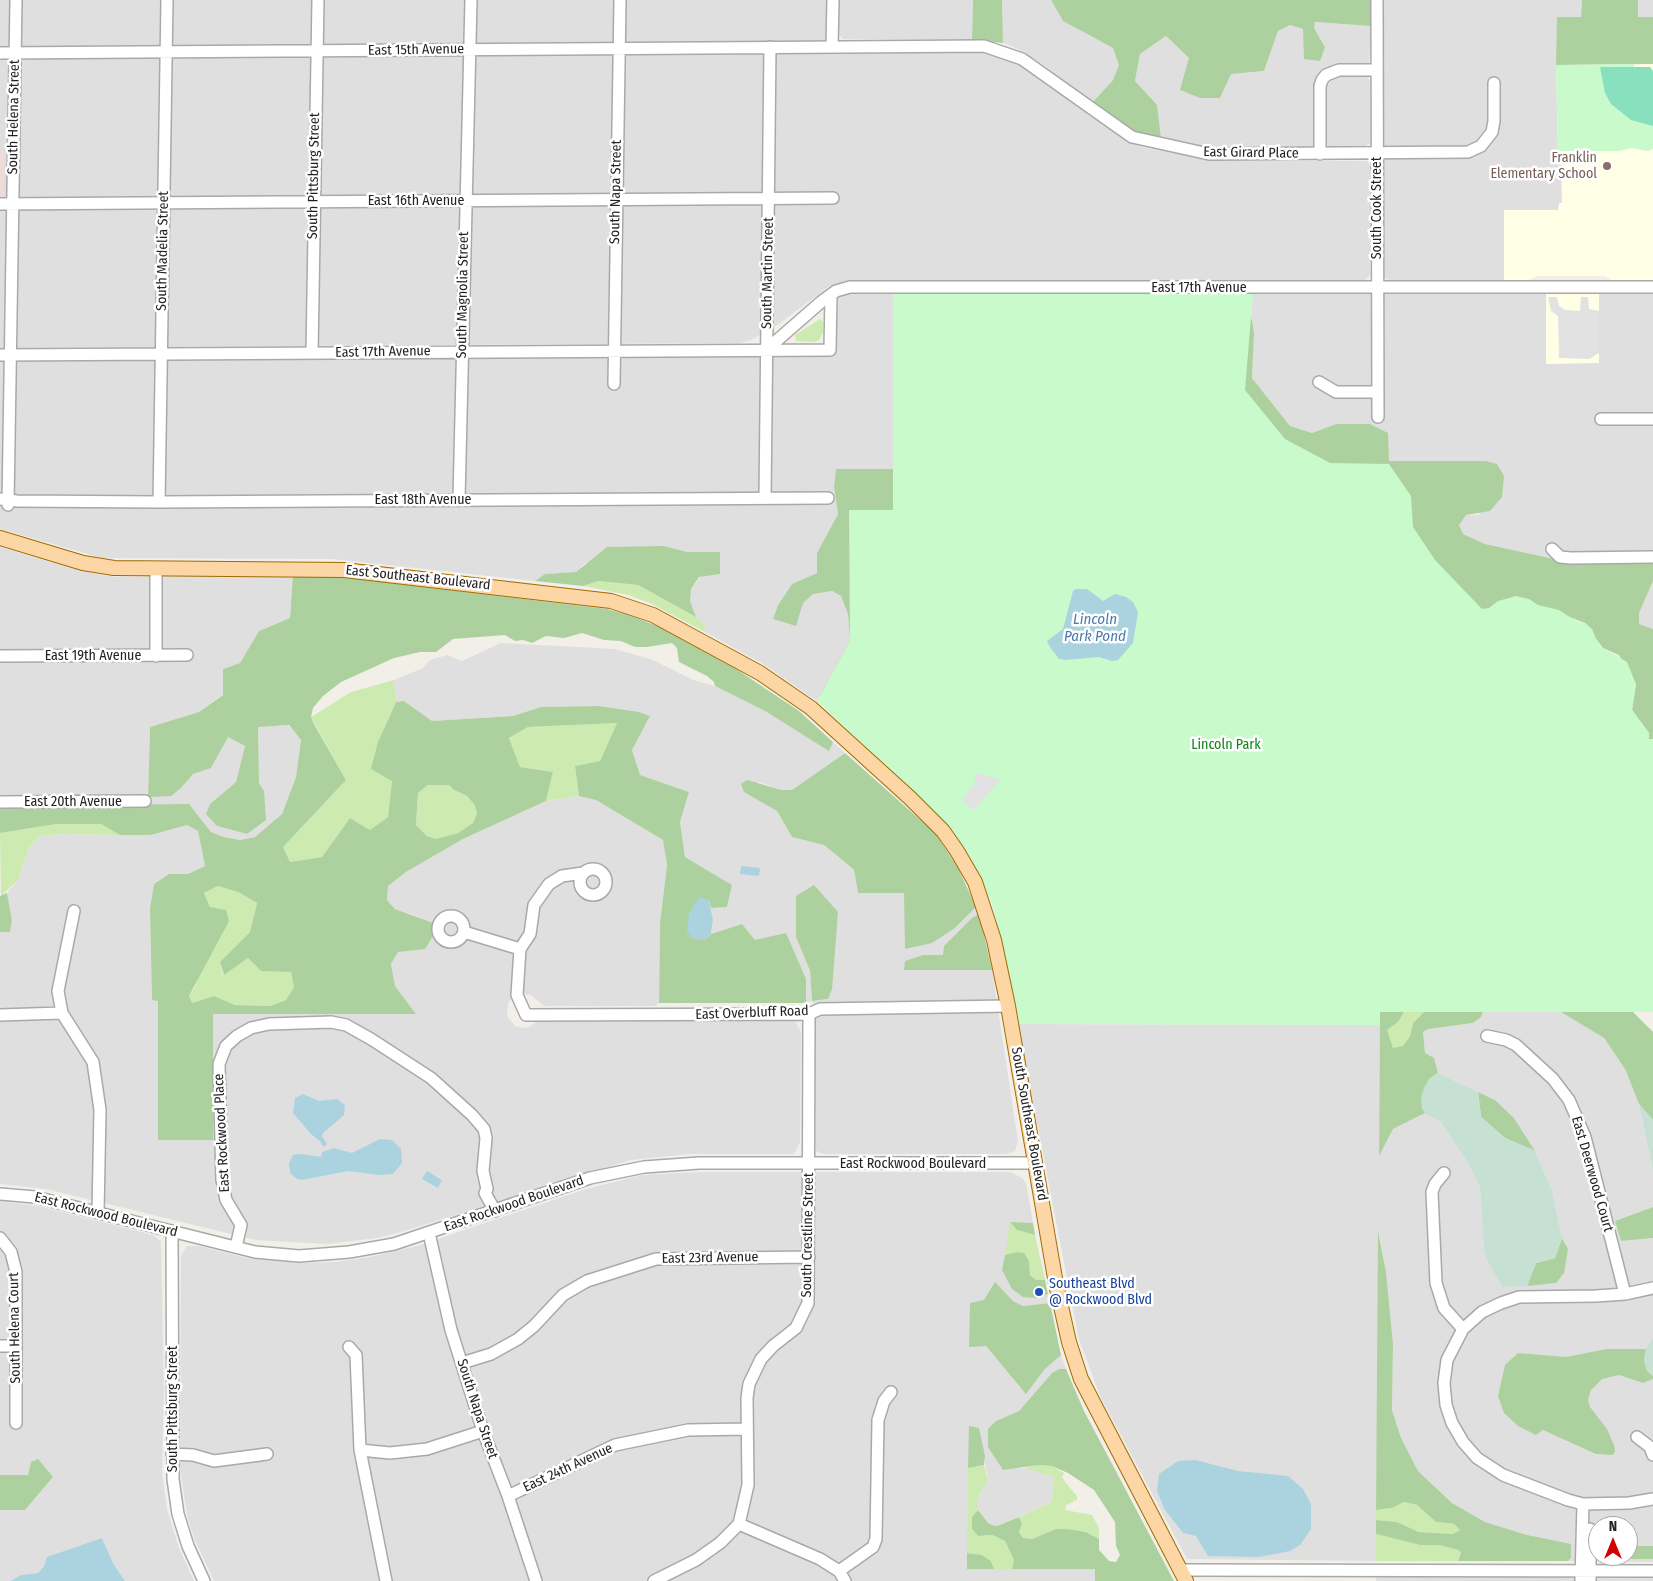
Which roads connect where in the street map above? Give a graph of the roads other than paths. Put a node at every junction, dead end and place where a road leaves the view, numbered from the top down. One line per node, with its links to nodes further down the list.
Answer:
1 (16, 0): 14 (street, South Helena Street)
2 (168, 0): 15 (street, South Madelia Street)
3 (318, 0): 12 (street, South Pittsburg Street)
4 (471, 0): 11 (street, South Magnolia Street)
5 (620, 0): 10 (street, South Napa Street)
6 (833, 0): 9 (street)
7 (1377, 0): 16 (street, South Cook Street)
8 (770, 47): 9 (street, East 15th Avenue); 10 (street, East 15th Avenue); 22 (street, South Martin Street)
9 (832, 47): 19 (street, East Girard Place)
10 (619, 48): 11 (street, East 15th Avenue); 21 (street, South Napa Street)
11 (469, 49): 12 (street, East 15th Avenue); 23 (street, South Magnolia Street)
12 (317, 51): 15 (street, East 15th Avenue); 24 (street, South Pittsburg Street)
13 (0, 53): 14 (street, East 15th Avenue)
14 (16, 53): 15 (street, East 15th Avenue); 27 (street, South Helena Street)
15 (167, 53): 25 (street, South Madelia Street)
16 (1377, 70): 18 (street, South Cook Street); 19 (street)
17 (1494, 83): 18 (street, East Girard Place)
18 (1377, 152): 19 (street, East Girard Place); 29 (street, South Cook Street)
19 (1320, 154)
20 (833, 198): 22 (street, East 16th Avenue)
21 (616, 199): 22 (street, East 16th Avenue); 23 (street, East 16th Avenue); 33 (street, South Napa Street)
22 (769, 199): 31 (street, South Martin Street)
23 (465, 200): 24 (street, East 16th Avenue); 32 (street, South Magnolia Street)
24 (314, 201): 25 (street, East 16th Avenue); 34 (street, South Pittsburg Street)
25 (164, 202): 27 (street, East 16th Avenue); 35 (street, South Madelia Street)
26 (0, 204): 27 (street, East 16th Avenue)
27 (12, 204): 36 (street, South Helena Street)
28 (1653, 287): 29 (street, East 17th Avenue)
29 (1377, 288): 30 (street, East 17th Avenue); 39 (street, South Cook Street)
30 (831, 295): 31 (street, East 17th Avenue); 31 (street, East 17th Avenue)
31 (766, 350): 33 (street, East 17th Avenue); 43 (street, South Martin Street)
32 (461, 351): 33 (street, East 17th Avenue); 34 (street, East 17th Avenue); 45 (street, South Magnolia Street)
33 (614, 351): 38 (street, South Napa Street)
34 (312, 353): 35 (street, East 17th Avenue)
35 (160, 354): 36 (street, East 17th Avenue); 47 (street, South Madelia Street)
36 (5, 355): 46 (street, South Helena Street)
37 (1319, 382): 39 (street)
38 (614, 384)
39 (1378, 392): 40 (street, South Cook Street)
40 (1378, 417)
41 (1601, 419): 42 (street)
42 (1653, 419)
43 (765, 498): 44 (street, East 18th Avenue); 45 (street, East 18th Avenue)
44 (828, 498)
45 (459, 499): 47 (street, East 18th Avenue)
46 (7, 502): 47 (street, East 18th Avenue)
47 (159, 502)
48 (0, 538): 51 (main road, East Southeast Boulevard)
49 (1552, 549): 50 (street)
50 (1653, 557)
51 (156, 569): 54 (street); 55 (main road, East Southeast Boulevard)
52 (187, 655): 54 (street, East 19th Avenue)
53 (0, 656): 54 (street, East 19th Avenue)
54 (156, 656)
55 (811, 708): 62 (main road, South Southeast Boulevard)
56 (145, 801): 57 (street, East 20th Avenue)
57 (0, 802)
58 (584, 874): 61 (street)
59 (74, 910): 63 (street)
60 (464, 932): 61 (street)
61 (520, 949): 64 (street, East Overbluff Road)
62 (1008, 1006): 64 (street, East Overbluff Road); 67 (main road, South Southeast Boulevard)
63 (62, 1013): 65 (street); 72 (street)
64 (809, 1014): 68 (street, South Crestline Street)
65 (0, 1015)
66 (1487, 1036): 79 (street, East Deerwood Court)
67 (1036, 1163): 68 (street, East Rockwood Boulevard); 99 (main road, South Southeast Boulevard)
68 (810, 1164): 71 (street, East Rockwood Boulevard); 77 (street, South Crestline Street)
69 (1444, 1173): 80 (street)
70 (0, 1194): 72 (street, East Rockwood Boulevard)
71 (493, 1206): 74 (street, East Rockwood Boulevard); 76 (street, East Rockwood Place)
72 (98, 1213): 73 (street, East Rockwood Boulevard)
73 (172, 1231): 76 (street, East Rockwood Boulevard); 91 (street, South Pittsburg Street)
74 (429, 1233): 76 (street, East Rockwood Boulevard); 84 (street, South Napa Street)
75 (0, 1238): 82 (street, South Helena Court)
76 (237, 1241)
77 (809, 1257): 84 (street, East 23rd Avenue); 87 (street, South Crestline Street)
78 (1653, 1288): 79 (street)
79 (1625, 1294): 80 (street)
80 (1463, 1329): 96 (street)
81 (0, 1346): 82 (street)
82 (16, 1346): 86 (street, South Helena Court)
83 (349, 1347): 90 (street)
84 (462, 1363): 88 (street, South Napa Street)
85 (891, 1392): 100 (street)
86 (16, 1423)
87 (747, 1429): 94 (street, East 24th Avenue); 97 (street, South Crestline Street)
88 (482, 1431): 90 (street); 94 (street, South Napa Street)
89 (1637, 1438): 93 (street)
90 (360, 1450): 104 (street)
91 (172, 1454): 92 (street); 103 (street, South Pittsburg Street)
92 (267, 1454)
93 (1653, 1455)
94 (508, 1496): 105 (street, South Napa Street)
95 (1653, 1498): 96 (street)
96 (1586, 1504): 102 (street)
97 (738, 1524): 100 (street); 106 (street)
98 (1653, 1571): 102 (street)
99 (1184, 1575): 101 (street)
100 (842, 1576)
101 (1441, 1576): 102 (street)
102 (1586, 1576)
103 (204, 1581)
104 (386, 1581)
105 (536, 1581)
106 (654, 1581)

